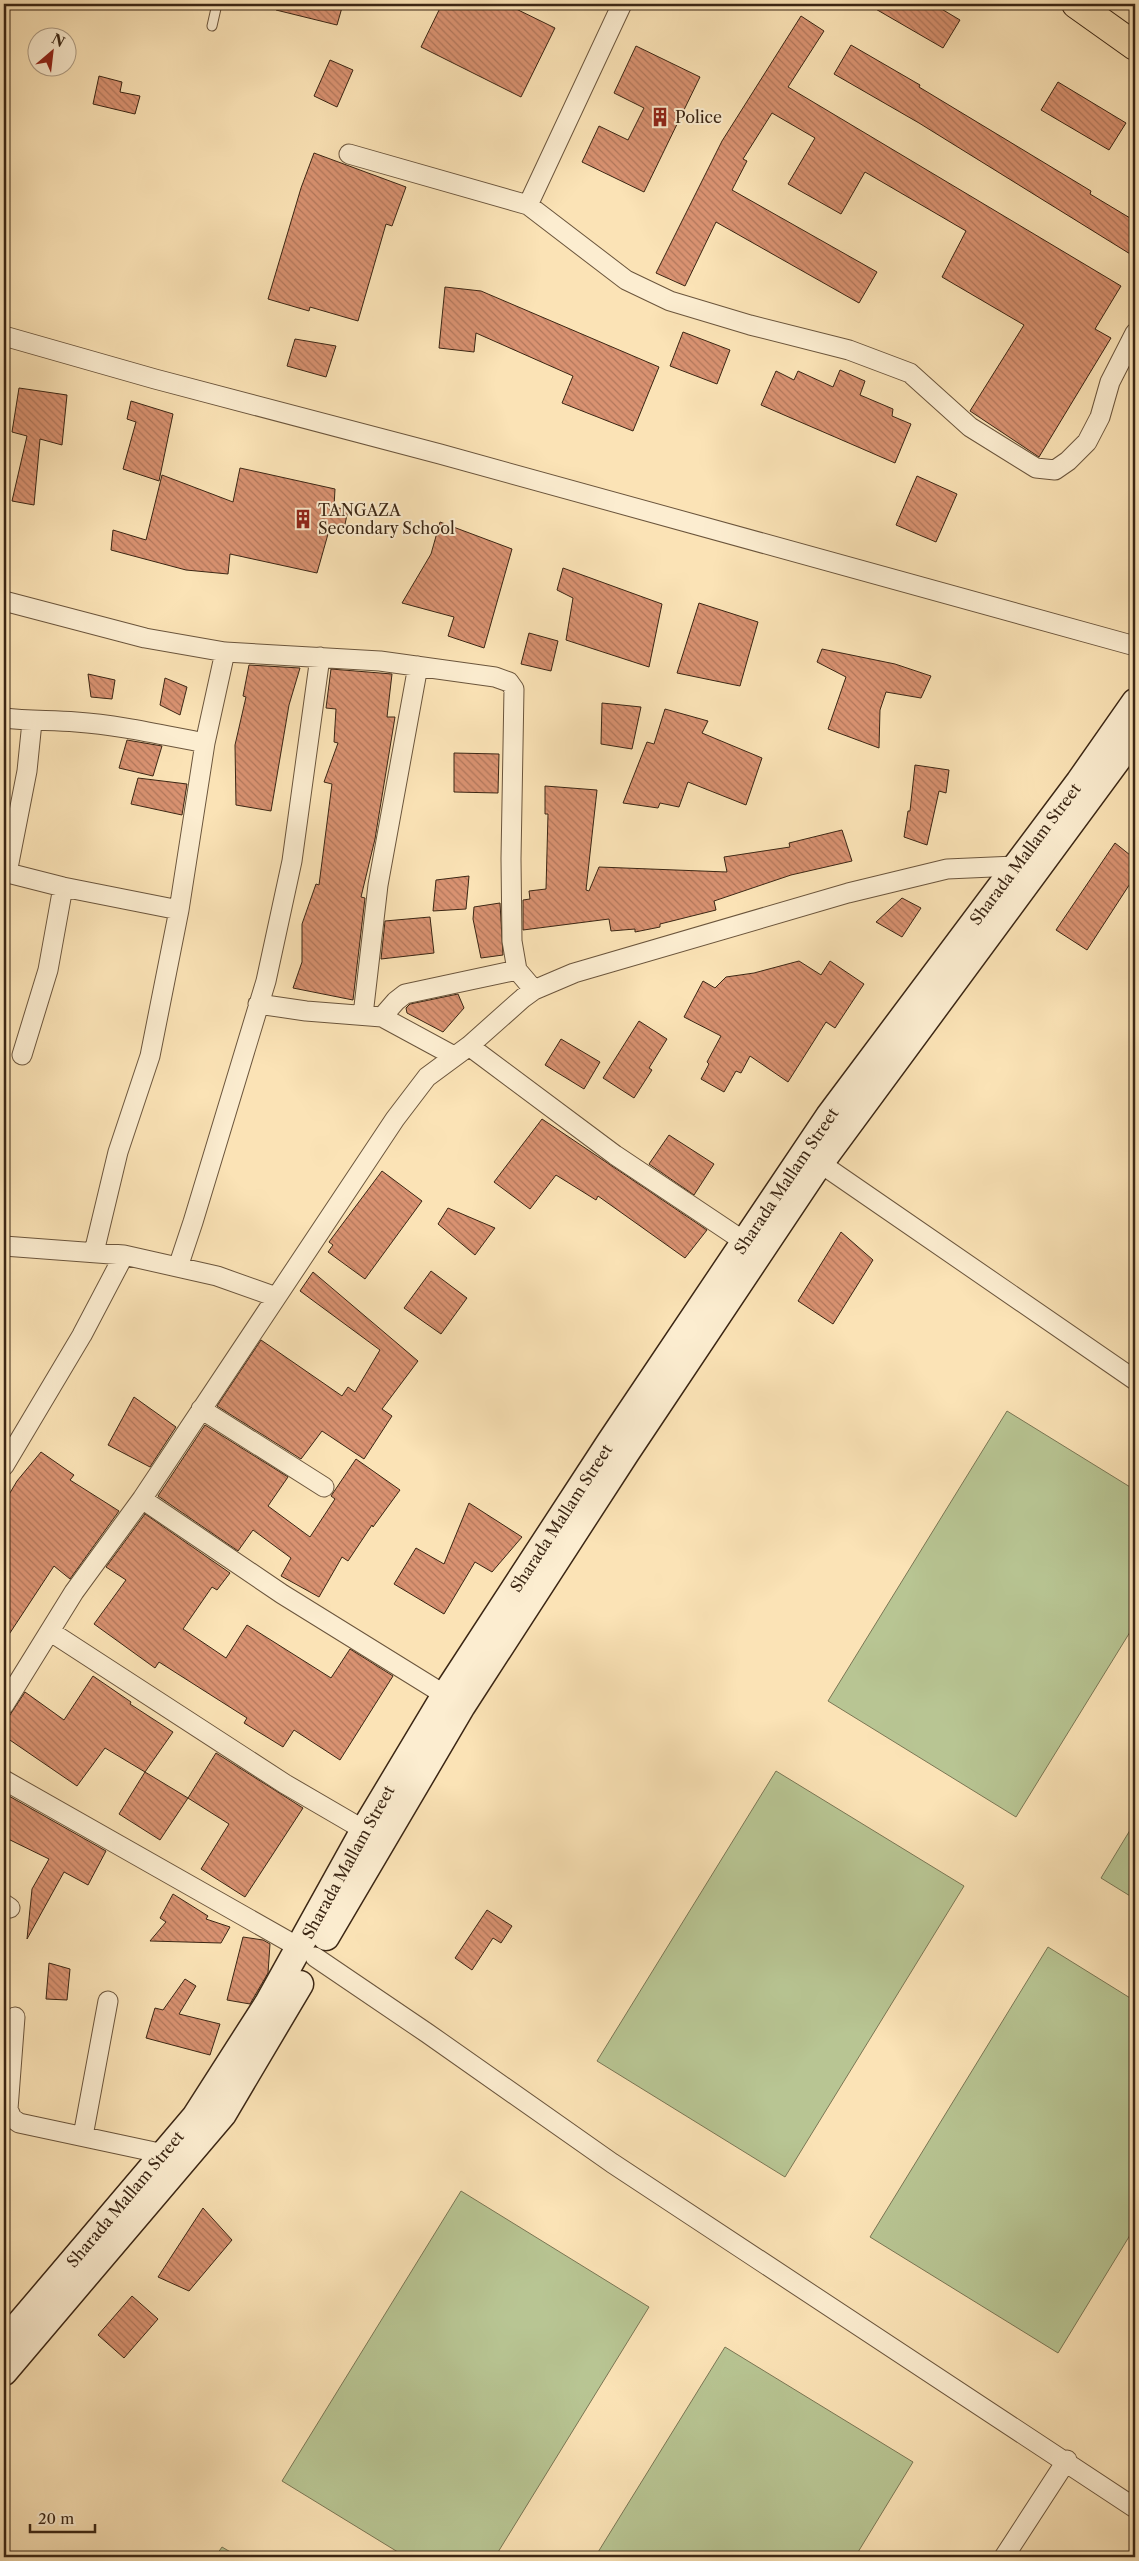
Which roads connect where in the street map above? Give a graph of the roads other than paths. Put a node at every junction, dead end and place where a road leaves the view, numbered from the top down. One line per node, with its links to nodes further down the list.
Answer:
1 (216, 4): 4 (lane)
2 (622, 4): 7 (street)
3 (1076, 4): 5 (main road)
4 (212, 26)
5 (1135, 46)
6 (349, 154): 7 (street)
7 (528, 205): 8 (street)
8 (1135, 333)
9 (4, 336): 11 (street)
10 (4, 601): 12 (street)
11 (1135, 646)
12 (225, 652): 13 (street); 19 (street)
13 (320, 657): 14 (street); 26 (street)
14 (418, 666): 24 (street); 27 (street)
15 (1135, 702): 20 (street, Sharada Mallam Street)
16 (4, 718): 17 (street)
17 (32, 722): 19 (street); 21 (street)
18 (1135, 736): 20 (street, Sharada Mallam Street)
19 (205, 744): 23 (street)
20 (1022, 872): 25 (street); 31 (street, Sharada Mallam Street); 32 (street, Sharada Mallam Street)
21 (5, 873): 22 (street)
22 (63, 887): 23 (street); 30 (street)
23 (180, 910): 34 (street)
24 (518, 970): 25 (street); 28 (street)
25 (534, 990): 29 (street)
26 (258, 1004): 27 (street); 36 (street)
27 (363, 1015): 28 (street)
28 (382, 1017): 29 (street)
29 (461, 1051): 32 (street); 37 (street)
30 (22, 1055)
31 (820, 1164): 38 (street); 48 (street, Sharada Mallam Street)
32 (745, 1242): 44 (street, Sharada Mallam Street)
33 (4, 1246): 34 (street)
34 (94, 1252): 35 (street)
35 (124, 1255): 36 (street); 40 (street)
36 (178, 1267): 37 (street)
37 (276, 1297): 39 (street)
38 (1135, 1380)
39 (201, 1409): 41 (street); 42 (street)
40 (4, 1466)
41 (324, 1487)
42 (142, 1499): 43 (street); 44 (street)
43 (51, 1632): 45 (street); 47 (street)
44 (445, 1695): 47 (street, Sharada Mallam Street)
45 (4, 1706)
46 (4, 1780): 48 (street)
47 (364, 1830): 48 (street, Sharada Mallam Street)
48 (307, 1953): 52 (street, Sharada Mallam Street); 54 (street, Sharada Mallam Street); 55 (street)
49 (108, 2001): 51 (street)
50 (15, 2017): 51 (street)
51 (83, 2136): 52 (street)
52 (164, 2154): 53 (street, Sharada Mallam Street)
53 (4, 2342)
54 (4, 2372)
55 (1067, 2460): 56 (street); 57 (street)
56 (1135, 2508)
57 (1004, 2557)

